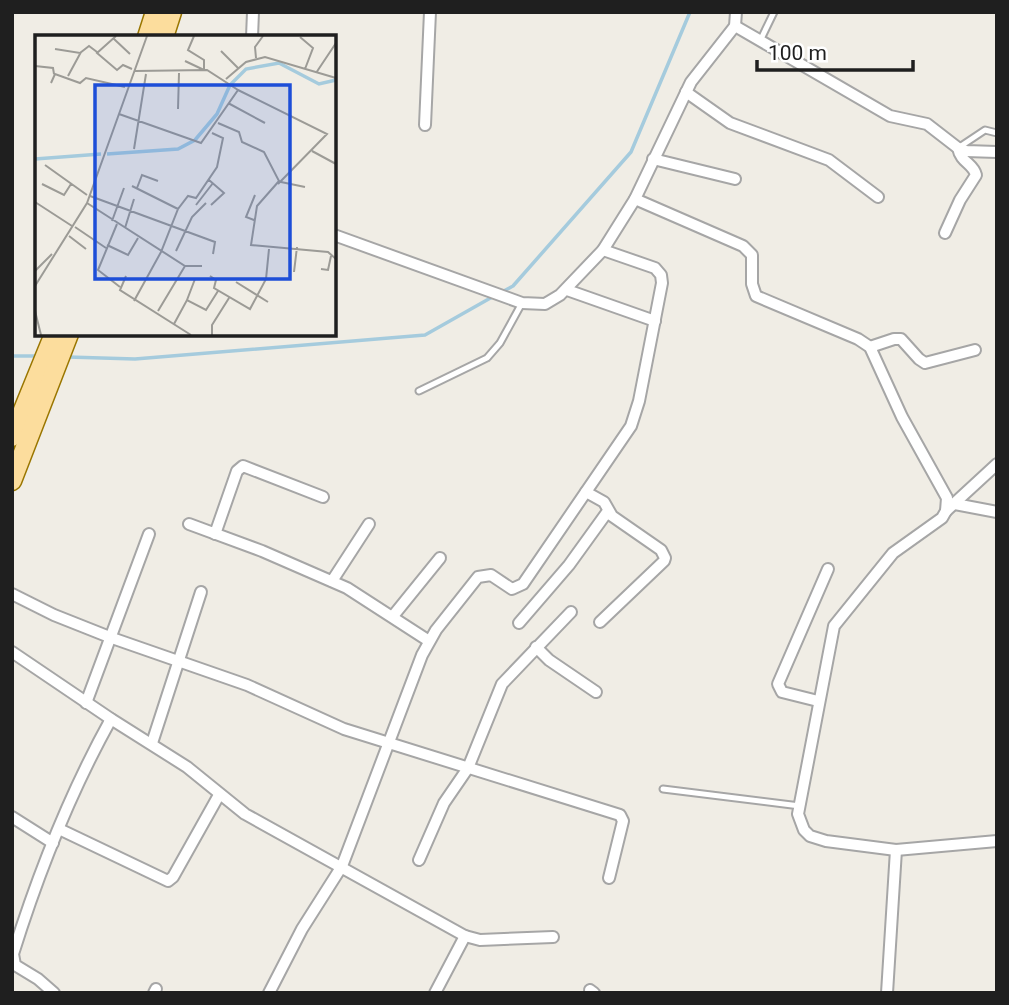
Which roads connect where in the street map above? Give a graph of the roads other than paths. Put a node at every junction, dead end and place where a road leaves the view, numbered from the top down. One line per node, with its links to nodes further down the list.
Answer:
1 (155, 12): 8 (main road)
2 (172, 12): 9 (main road)
3 (253, 12): 10 (street)
4 (430, 12): 13 (street)
5 (736, 12): 7 (street)
6 (774, 12): 11 (lane)
7 (735, 26): 11 (street); 12 (street)
8 (148, 35)
9 (165, 35)
10 (252, 35)
11 (760, 41): 15 (street)
12 (686, 92): 17 (street); 19 (street)
13 (425, 125)
14 (997, 133): 15 (lane)
15 (958, 148): 16 (street); 21 (street)
16 (997, 152)
17 (653, 159): 18 (street); 20 (street)
18 (736, 179)
19 (878, 197)
20 (635, 199): 23 (street); 29 (street)
21 (945, 233)
22 (336, 236): 25 (street)
23 (603, 250): 24 (street); 26 (street)
24 (567, 290): 25 (street); 26 (street)
25 (522, 303): 31 (lane)
26 (655, 321): 36 (street)
27 (53, 336): 32 (main road)
28 (68, 336): 32 (main road)
29 (870, 347): 30 (street); 38 (street)
30 (975, 350)
31 (419, 391)
32 (37, 396): 33 (main road); 35 (main road)
33 (12, 437)
34 (997, 464): 38 (street)
35 (12, 481)
36 (586, 492): 39 (street); 55 (street)
37 (323, 497): 44 (street)
38 (951, 508): 40 (street); 60 (street)
39 (608, 511): 52 (street); 53 (street)
40 (997, 512)
41 (189, 524): 44 (street)
42 (369, 524): 47 (street)
43 (149, 534): 54 (street)
44 (215, 534): 47 (street)
45 (440, 558): 51 (street)
46 (828, 569): 60 (street)
47 (332, 581): 51 (street)
48 (201, 592): 58 (street)
49 (12, 594): 54 (street)
50 (571, 612): 56 (street)
51 (393, 616): 55 (street)
52 (600, 622)
53 (519, 623)
54 (112, 638): 58 (street); 61 (street)
55 (429, 641): 64 (street)
56 (536, 647): 59 (street); 65 (street)
57 (12, 652): 61 (street)
58 (178, 662): 63 (street); 64 (street)
59 (596, 692)
60 (818, 701): 68 (street)
61 (86, 703): 62 (street)
62 (111, 719): 63 (street); 70 (street)
63 (152, 743): 67 (street)
64 (389, 743): 65 (street); 75 (street)
65 (468, 768): 74 (street); 76 (street)
66 (663, 789): 68 (lane)
67 (219, 795): 70 (street); 75 (street)
68 (800, 806): 73 (street)
69 (12, 817): 72 (street)
70 (59, 829): 72 (street)
71 (997, 841): 73 (street)
72 (53, 843): 79 (street)
73 (896, 850): 82 (street)
74 (419, 860)
75 (342, 866): 77 (street); 80 (street)
76 (609, 878)
77 (465, 936): 78 (street); 81 (street)
78 (553, 937)
79 (54, 993)
80 (269, 993)
81 (435, 993)
82 (887, 993)

